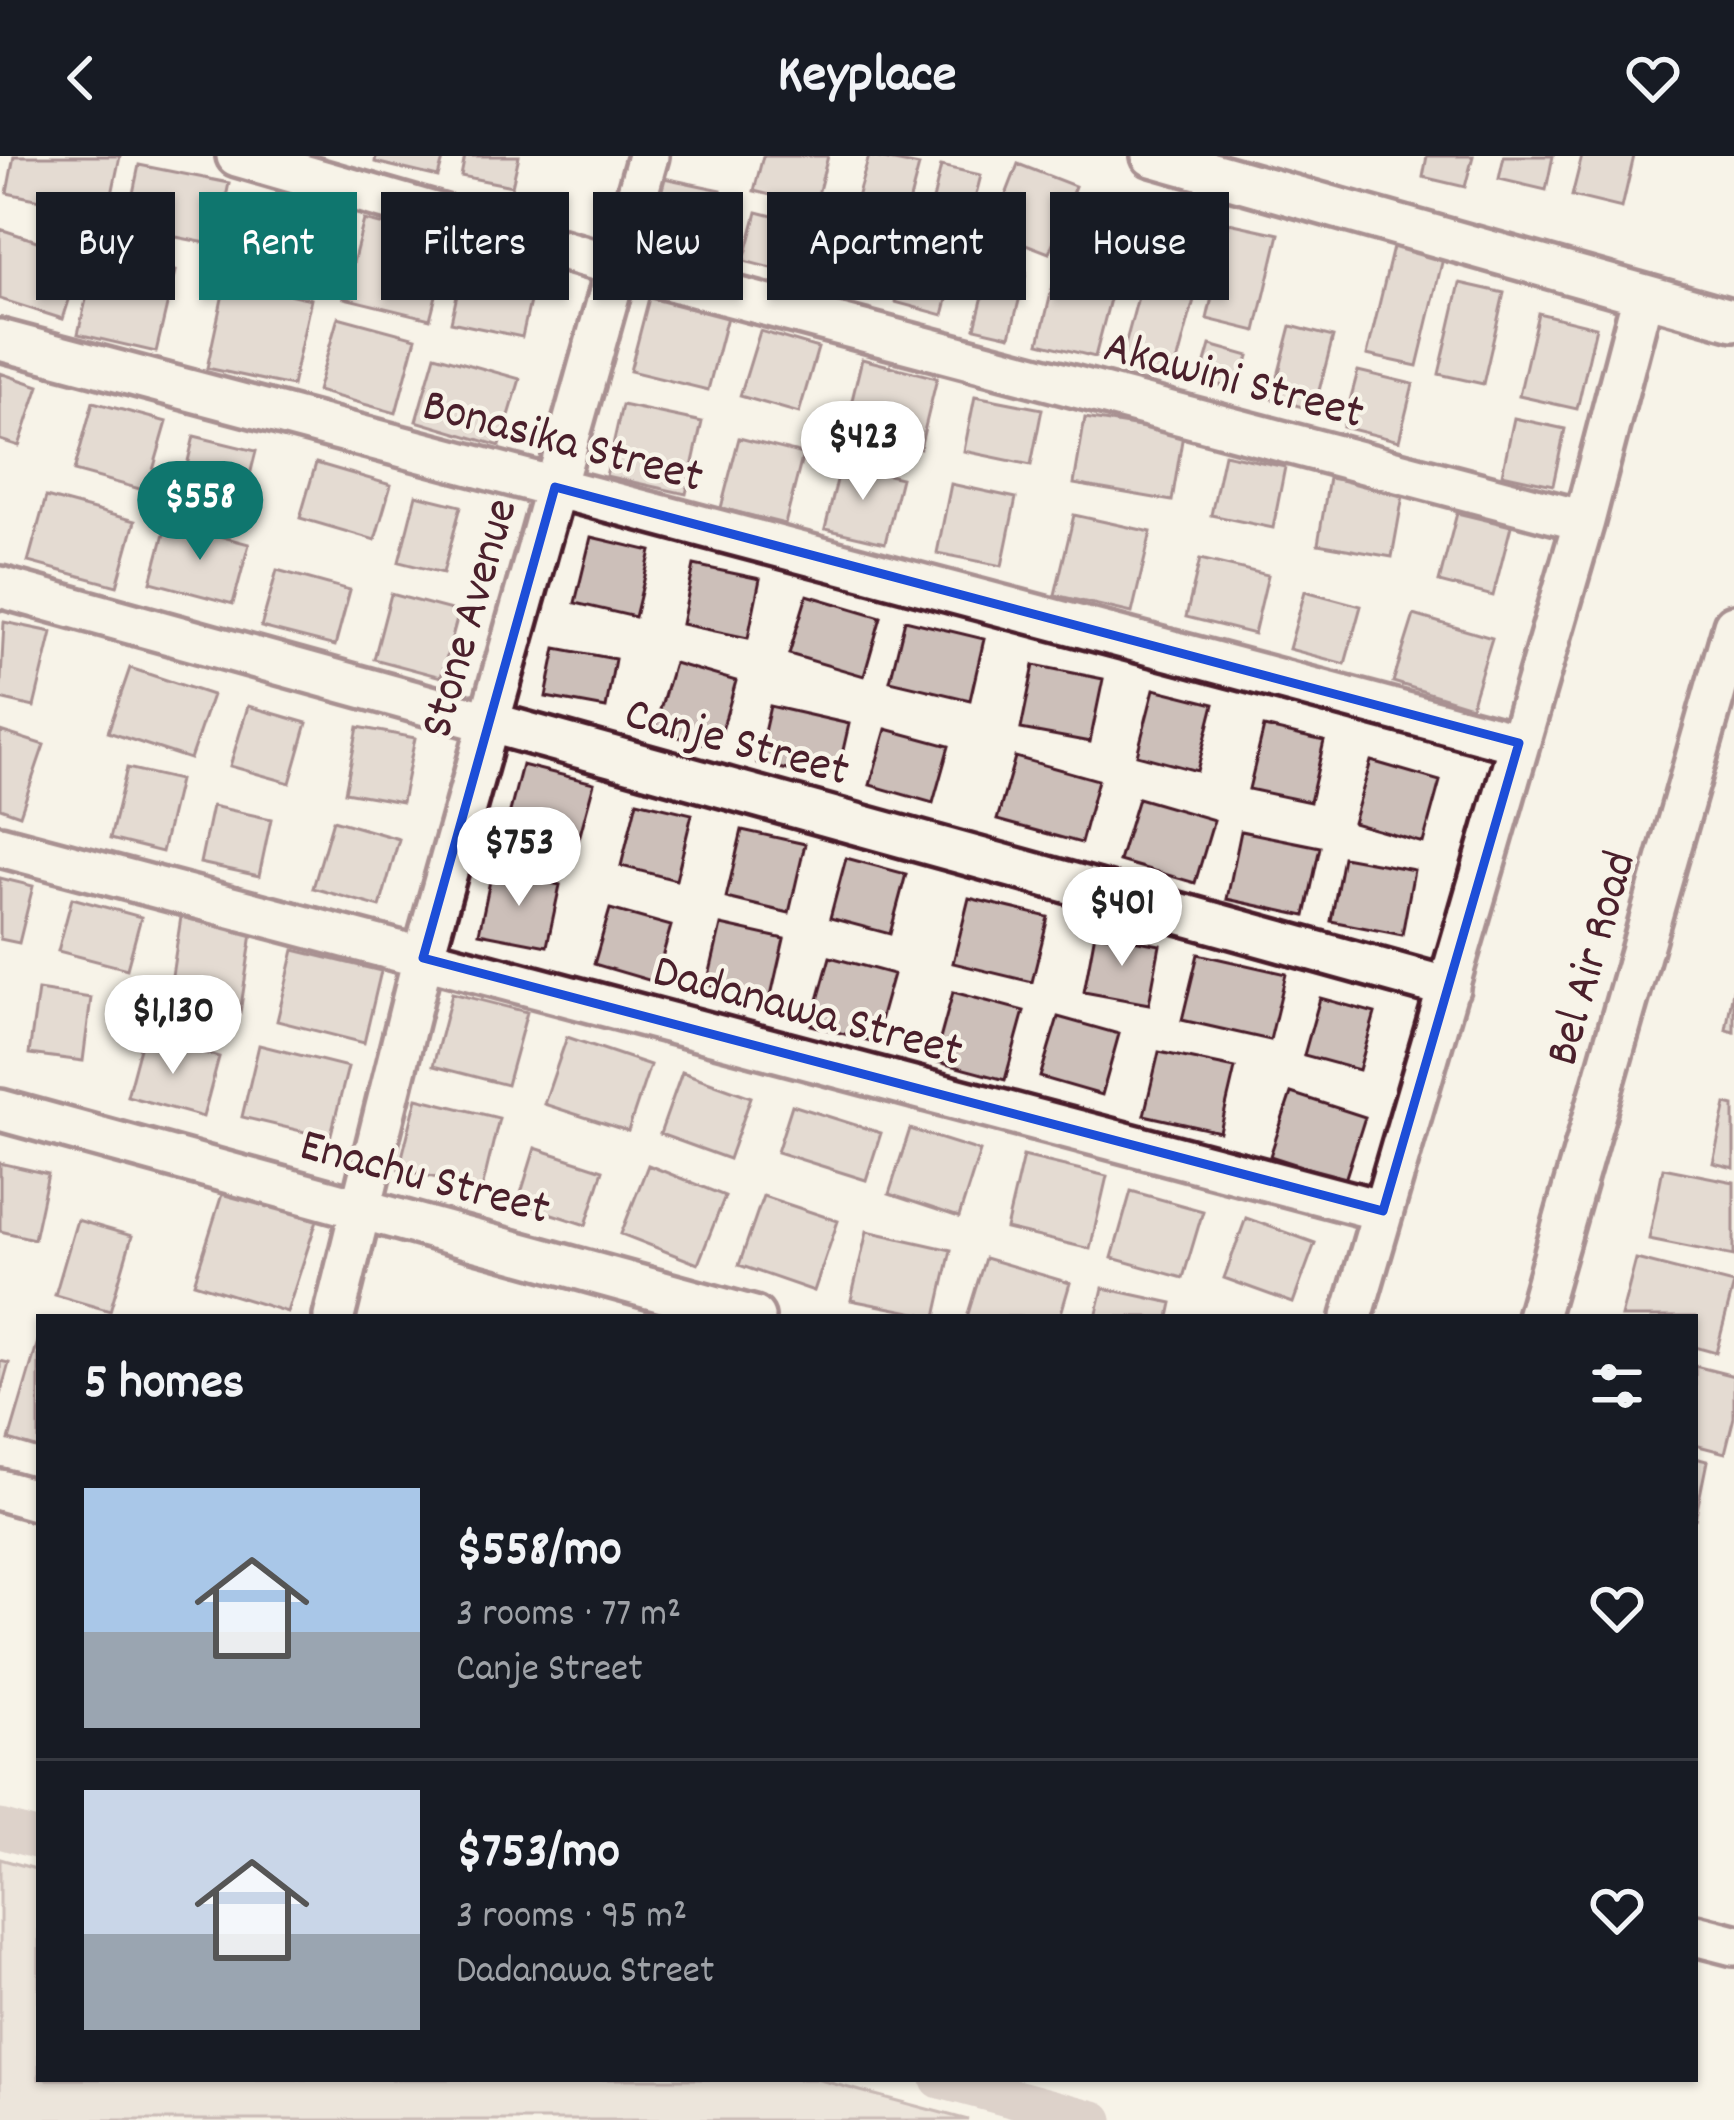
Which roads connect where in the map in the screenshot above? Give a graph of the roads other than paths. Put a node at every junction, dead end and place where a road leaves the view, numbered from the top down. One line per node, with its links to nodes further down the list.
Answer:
1 (237, 156): 5 (street, Akawini Street)
2 (648, 156): 4 (street, Stone Avenue)
3 (1152, 156): 6 (street)
4 (638, 192)
5 (593, 259)
6 (1643, 295): 9 (street); 12 (street)
7 (743, 299): 12 (street, Akawini Street)
8 (607, 300): 11 (street, Stone Avenue)
9 (1734, 320)
10 (0, 340): 11 (street, Bonasika Street)
11 (555, 487): 15 (street, Stone Avenue); 16 (street, Bonasika Street)
12 (1584, 520): 16 (street)
13 (0, 587): 15 (street, Canje Street)
14 (1734, 625): 26 (street, Bel Air Road)
15 (489, 722): 18 (street, Stone Avenue); 19 (street, Canje Street)
16 (1520, 743): 19 (street)
17 (0, 846): 18 (street, Dadanawa Street)
18 (423, 958): 21 (street, Stone Avenue); 22 (street, Dadanawa Street)
19 (1449, 988): 22 (street)
20 (0, 1110): 21 (street, Enachu Street)
21 (362, 1208): 23 (street, Stone Avenue); 24 (street, Enachu Street)
22 (1383, 1211): 25 (street)
23 (335, 1314)
24 (743, 1314)
25 (1353, 1314)
26 (1539, 1314)
27 (0, 1490): 28 (street)
28 (36, 1500)
29 (1698, 1936): 30 (street)
30 (1734, 1945)

